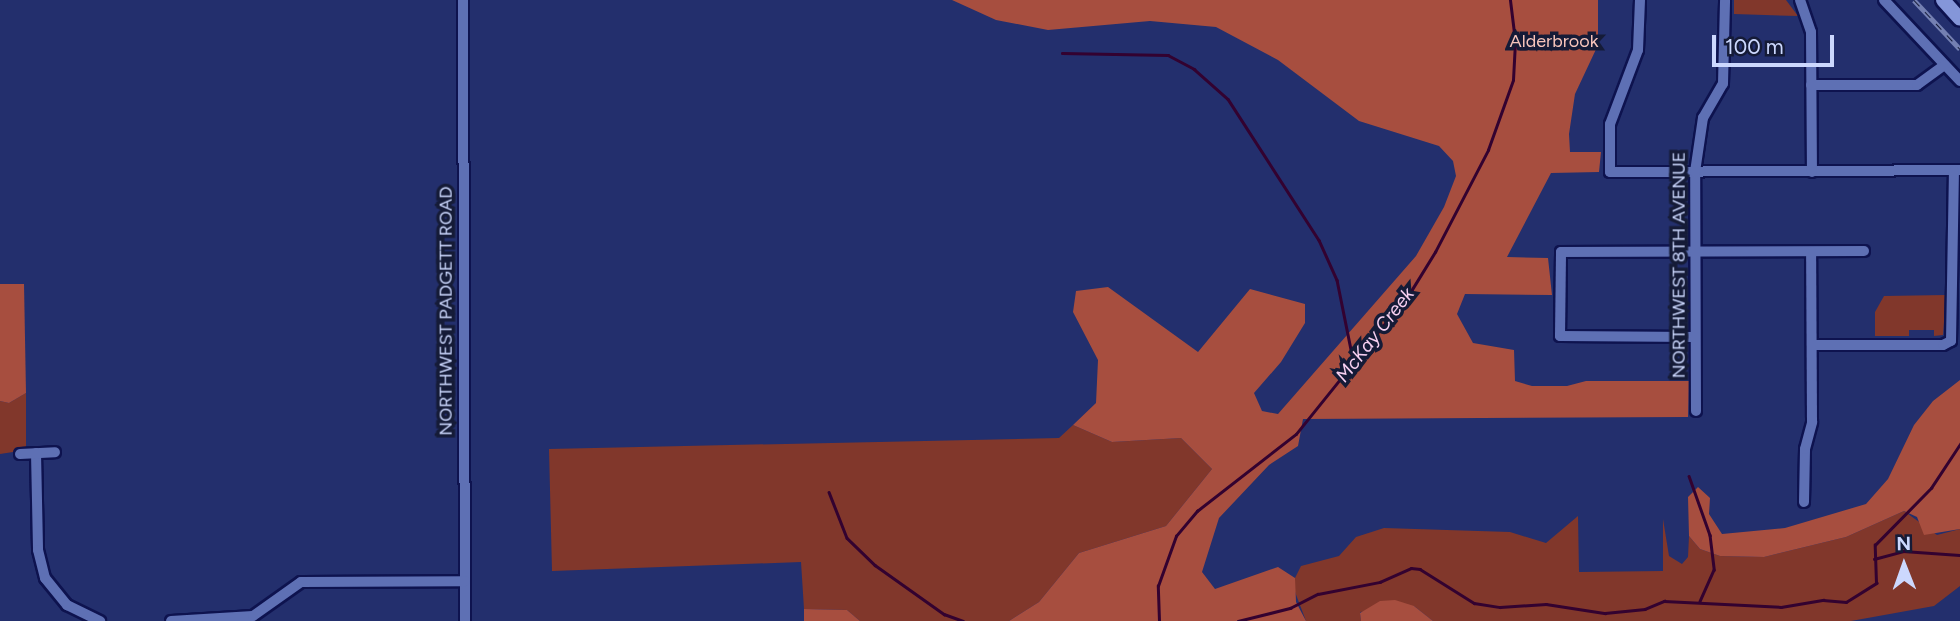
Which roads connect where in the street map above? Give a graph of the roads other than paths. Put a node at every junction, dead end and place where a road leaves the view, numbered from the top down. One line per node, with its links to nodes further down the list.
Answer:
1 (463, 0): 25 (street, NORTHWEST PADGETT ROAD)
2 (1640, 0): 12 (street)
3 (1725, 0): 12 (street, NORTHWEST 8TH AVENUE)
4 (1800, 0): 10 (street)
5 (1884, 0): 8 (street)
6 (1942, 0): 7 (main road)
7 (1960, 19)
8 (1945, 65): 9 (street); 10 (street)
9 (1960, 81)
10 (1811, 85): 13 (street)
11 (1957, 170): 13 (street); 17 (street)
12 (1695, 172): 13 (street); 16 (street, NORTHWEST 8TH AVENUE)
13 (1812, 172)
14 (1864, 251): 15 (street)
15 (1811, 252): 16 (street); 19 (street)
16 (1695, 253): 18 (street, NORTHWEST 8TH AVENUE); 18 (street)
17 (1957, 254): 19 (street)
18 (1695, 337): 20 (street, NORTHWEST 8TH AVENUE)
19 (1812, 345): 24 (street)
20 (1696, 411)
21 (36, 453): 22 (street); 23 (street); 26 (street)
22 (55, 453)
23 (20, 454)
24 (1804, 502)
25 (465, 581): 27 (street); 28 (street, NORTHWEST PADGETT ROAD)
26 (100, 621)
27 (171, 621)
28 (465, 621)

